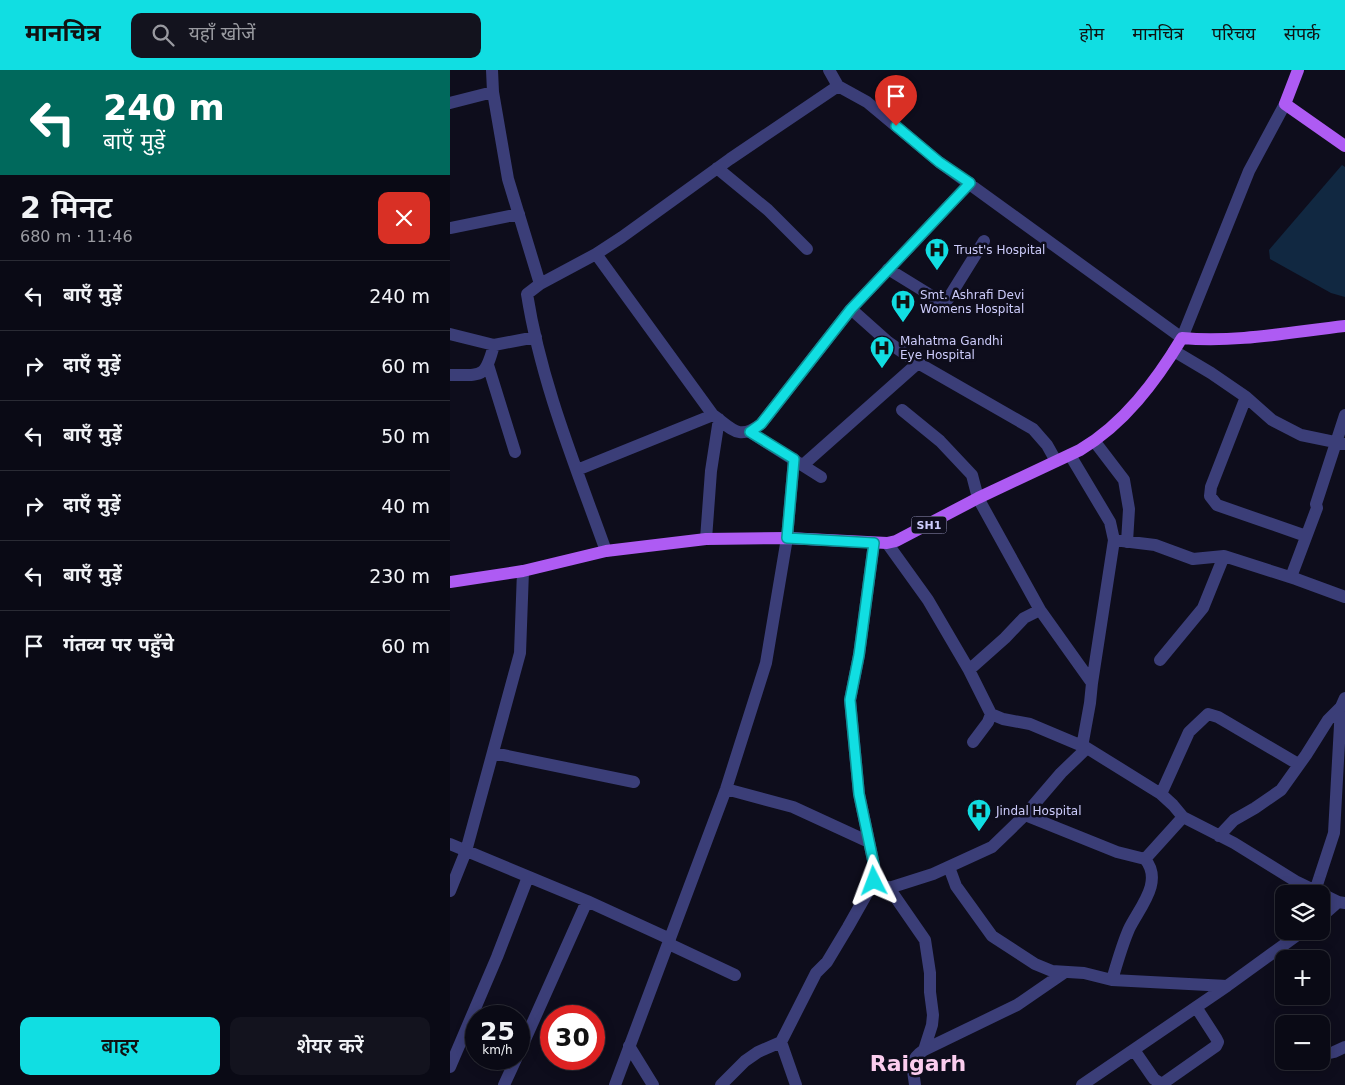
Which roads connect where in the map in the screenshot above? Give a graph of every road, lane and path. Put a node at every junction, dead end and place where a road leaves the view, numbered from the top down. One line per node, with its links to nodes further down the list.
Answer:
1 (492, 70): 5 (street)
2 (829, 70): 4 (street)
3 (1298, 70): 7 (main road)
4 (838, 86): 9 (street); 10 (street)
5 (493, 92): 6 (street); 11 (street)
6 (450, 103)
7 (1285, 104): 8 (main road); 22 (street)
8 (1345, 146)
9 (717, 168): 14 (street); 15 (street)
10 (970, 183): 16 (street); 22 (street)
11 (519, 214): 12 (street); 17 (street)
12 (450, 228)
13 (984, 241): 16 (street)
14 (808, 249)
15 (596, 254): 17 (street); 31 (street)
16 (888, 269): 18 (street)
17 (540, 284): 21 (street)
18 (851, 309): 25 (street); 32 (street)
19 (1345, 326): 22 (main road)
20 (450, 334): 23 (street)
21 (536, 337): 23 (street); 39 (street)
22 (1182, 338): 24 (main road, SH1)
23 (494, 345): 26 (street)
24 (1174, 351): 28 (street); 33 (main road, SH1)
25 (918, 363): 37 (street); 38 (street)
26 (488, 365): 27 (street); 35 (street)
27 (450, 376)
28 (1246, 397): 34 (street); 42 (street)
29 (902, 410): 41 (street)
30 (1345, 415): 34 (street)
31 (716, 417): 32 (street); 39 (street); 44 (street)
32 (750, 432): 38 (street)
33 (1095, 442): 36 (main road, SH1); 46 (street)
34 (1341, 443): 42 (street)
35 (515, 452)
36 (1070, 455): 37 (main road, SH1); 45 (street)
37 (1056, 461): 41 (main road, SH1)
38 (798, 462): 40 (street); 43 (street)
39 (577, 470): 49 (street)
40 (821, 477)
41 (978, 498): 48 (main road, SH1); 55 (street)
42 (1306, 536): 52 (street)
43 (787, 538): 44 (main road, SH1); 47 (main road, SH1); 66 (street)
44 (706, 539): 49 (main road, SH1)
45 (1114, 540): 46 (street); 58 (street)
46 (1127, 542): 50 (street)
47 (874, 543): 48 (main road, SH1); 71 (street)
48 (887, 543): 57 (street)
49 (606, 551): 51 (main road, SH1)
50 (1224, 556): 52 (street); 56 (street)
51 (523, 571): 53 (main road, SH1); 63 (street)
52 (1291, 577): 54 (street)
53 (450, 582)
54 (1345, 597)
55 (1040, 610): 57 (street); 58 (street)
56 (1160, 660)
57 (969, 670): 60 (street)
58 (1092, 683): 62 (street)
59 (1343, 702): 64 (street); 79 (street)
60 (991, 714): 61 (street); 62 (street)
61 (973, 742)
62 (1084, 748): 67 (street); 68 (street)
63 (493, 753): 65 (street); 73 (street)
64 (1298, 764): 67 (street); 70 (street)
65 (634, 782)
66 (726, 789): 71 (street); 87 (street)
67 (1161, 794): 69 (street)
68 (1025, 814): 74 (street); 75 (street)
69 (1183, 817): 70 (street); 74 (street)
70 (1219, 836): 78 (street)
71 (869, 842): 77 (street)
72 (450, 844): 73 (street)
73 (466, 851): 76 (street); 81 (street)
74 (1145, 859): 90 (street)
75 (949, 867): 80 (street); 88 (street)
76 (528, 877): 83 (street); 100 (street)
77 (874, 881): 80 (street); 94 (street)
78 (1303, 885)
79 (1317, 885)
80 (889, 888): 97 (street)
81 (450, 891)
82 (1330, 897): 84 (street)
83 (586, 901): 87 (street); 93 (street)
84 (1342, 902): 85 (street)
85 (1330, 911)
86 (1291, 940): 91 (street)
87 (669, 941): 89 (street); 95 (street)
88 (1065, 972): 90 (street); 97 (street)
89 (735, 975)
90 (1112, 980): 91 (street)
91 (1227, 986): 92 (street)
92 (1196, 1007): 98 (street); 98 (street)
93 (530, 1028)
94 (781, 1042): 105 (street); 106 (street)
95 (629, 1046): 103 (street); 104 (street)
96 (1345, 1048): 99 (street)
97 (924, 1050): 107 (street)
98 (1134, 1050): 108 (street)
99 (1330, 1053)
100 (450, 1066)
101 (511, 1070): 102 (street)
102 (504, 1085)
103 (615, 1085)
104 (653, 1085)
105 (721, 1085)
106 (796, 1085)
107 (915, 1085)
108 (1082, 1085)

